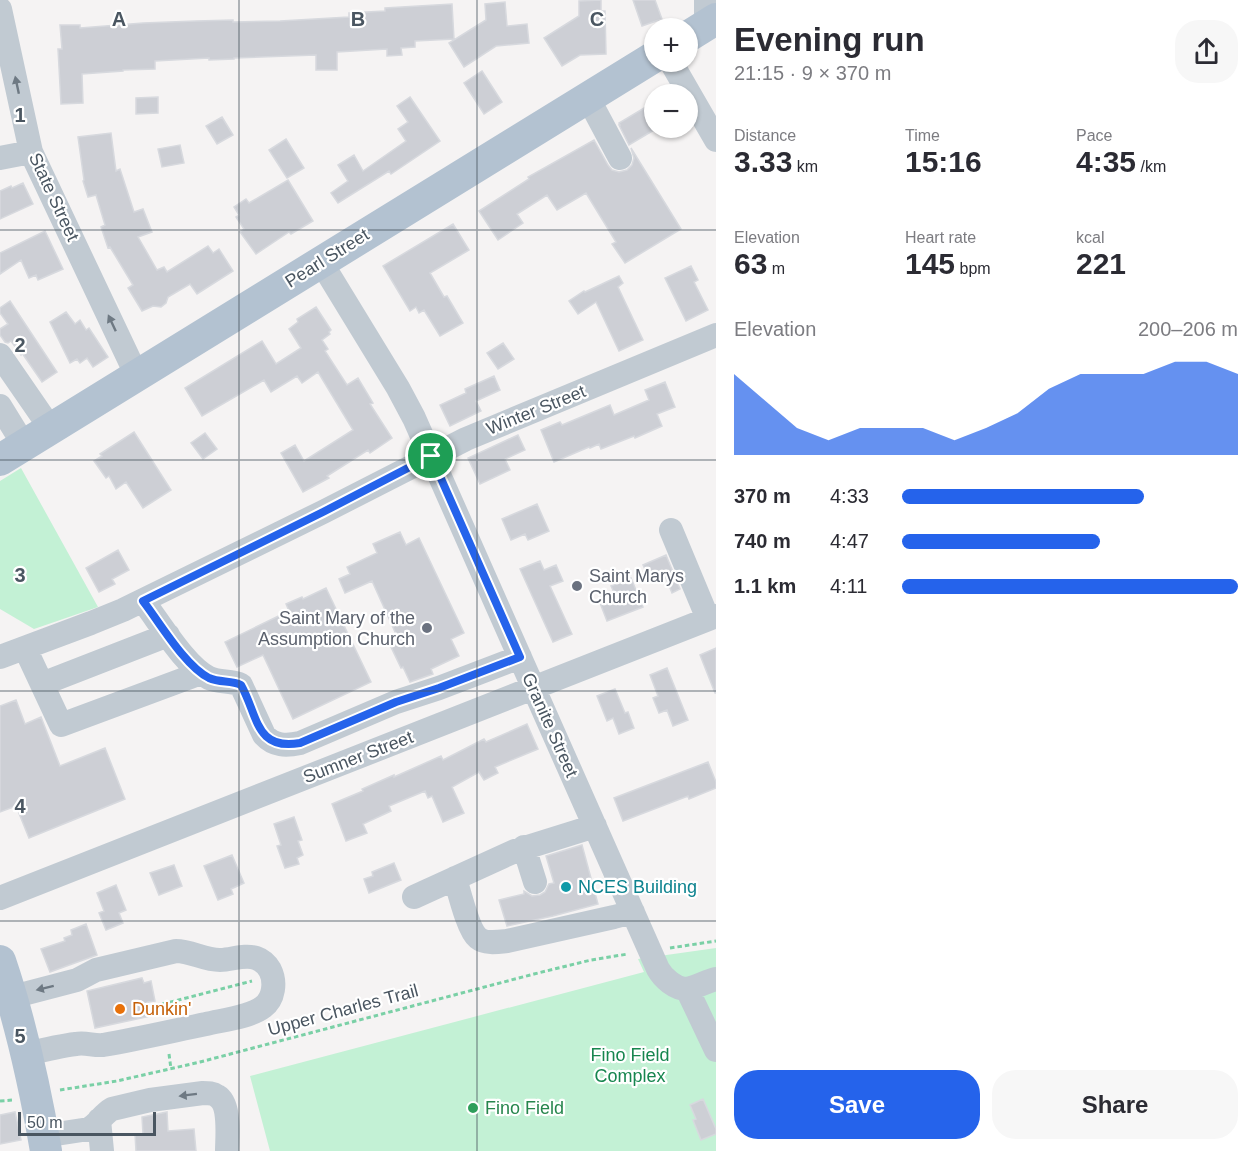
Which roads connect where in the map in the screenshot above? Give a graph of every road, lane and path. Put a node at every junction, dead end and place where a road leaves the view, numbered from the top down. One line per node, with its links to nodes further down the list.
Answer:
1 (0, 9): 6 (street, State Street, one-way to 1)
2 (644, 63): 4 (main road, Pearl Street)
3 (677, 72): 5 (street)
4 (588, 98): 8 (street); 9 (main road, Pearl Street)
5 (713, 128)
6 (31, 152): 7 (street); 12 (street, State Street, one-way to 6)
7 (0, 158)
8 (620, 158)
9 (321, 262): 12 (main road, Pearl Street); 16 (street, Granite Street)
10 (716, 335): 16 (street, Winter Street)
11 (0, 354): 14 (street)
12 (137, 376): 14 (main road, Pearl Street)
13 (0, 406): 15 (street)
14 (51, 429): 15 (main road, Pearl Street)
15 (12, 453)
16 (431, 456): 18 (street, Winter Street); 23 (street, Granite Street)
17 (671, 530): 19 (street)
18 (143, 601): 20 (street); 21 (street, Winter Street)
19 (712, 617): 26 (street, Sumner Street)
20 (168, 635): 24 (street); 25 (street)
21 (25, 648): 22 (street, Winter Street); 25 (street)
22 (0, 657)
23 (520, 657): 24 (street); 26 (street, Granite Street)
24 (201, 674): 25 (street)
25 (42, 684)
26 (534, 688): 27 (street, Granite Street); 32 (street, Sumner Street)
27 (595, 826): 28 (street); 33 (street, Granite Street)
28 (524, 847): 29 (street); 30 (street)
29 (455, 878): 31 (street); 33 (street)
30 (535, 882)
31 (414, 897)
32 (0, 898)
33 (633, 912): 36 (street, Granite Street)
34 (716, 941): 36 (path)
35 (636, 953): 43 (path, Upper Charles Trail)
36 (662, 959): 39 (street)
37 (0, 961): 40 (main road)
38 (716, 979): 39 (street)
39 (687, 989): 42 (street)
40 (12, 997): 41 (main road); 41 (street, one-way to 40)
41 (16, 1039): 47 (main road)
42 (716, 1050)
43 (56, 1090)
44 (15, 1099): 45 (path)
45 (0, 1101)
46 (99, 1120): 47 (street); 48 (street); 49 (street, one-way to 46)
47 (45, 1143)
48 (102, 1151)
49 (226, 1151)

